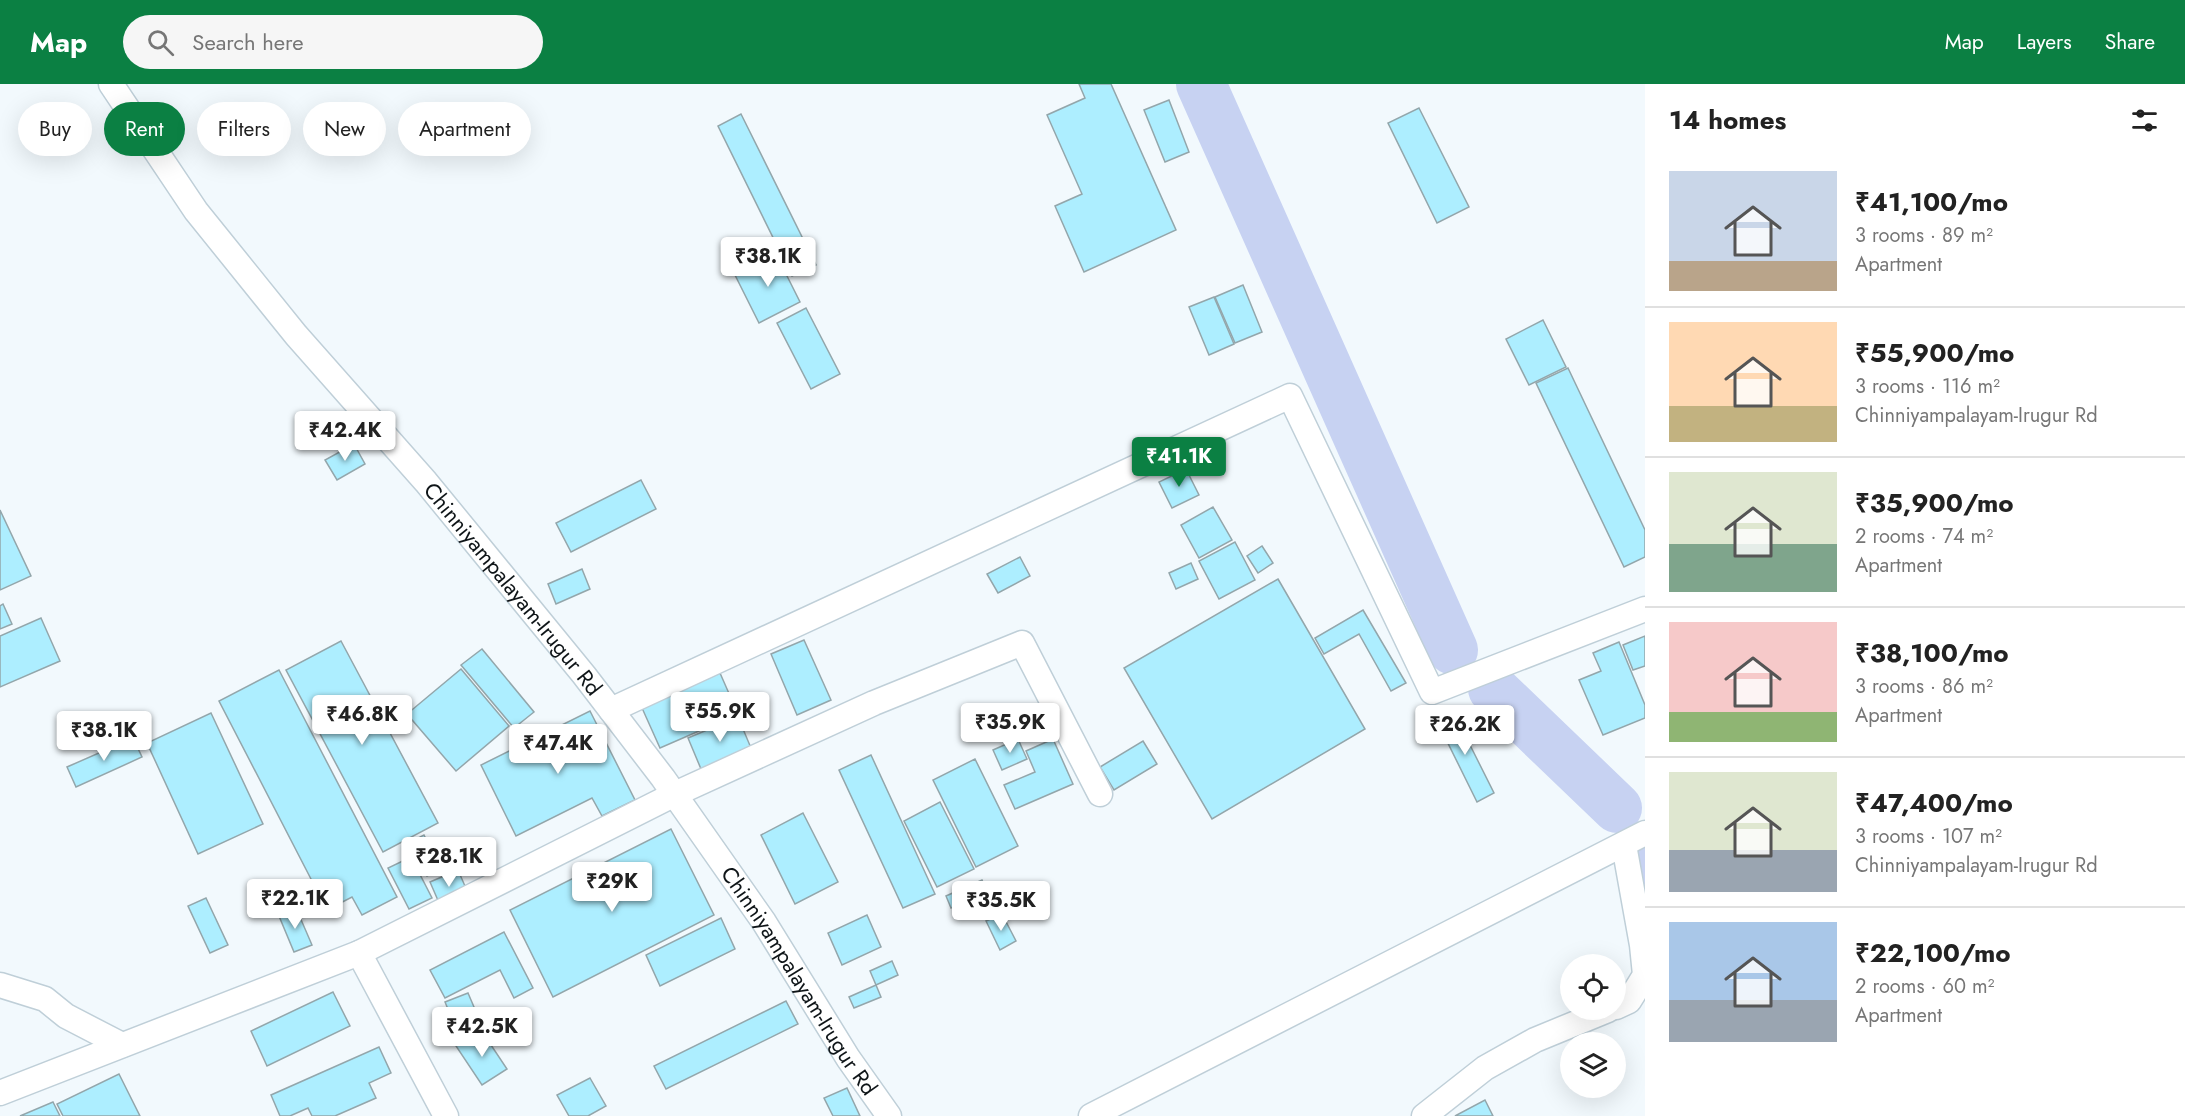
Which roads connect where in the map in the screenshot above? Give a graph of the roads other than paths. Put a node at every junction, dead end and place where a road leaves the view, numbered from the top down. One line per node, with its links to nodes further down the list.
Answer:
1 (111, 84): 3 (street, Chinniyampalayam-Irugur Rd)
2 (1645, 609): 3 (street)
3 (611, 710): 4 (street, Chinniyampalayam-Irugur Rd)
4 (675, 794): 5 (street); 7 (street); 14 (street, Chinniyampalayam-Irugur Rd)
5 (1100, 794)
6 (1635, 839): 9 (street); 15 (street)
7 (359, 953): 11 (street); 13 (street)
8 (0, 985): 11 (street)
9 (1626, 1002)
10 (1583, 1020): 16 (street)
11 (122, 1045): 12 (street)
12 (0, 1093)
13 (446, 1116)
14 (889, 1116)
15 (1091, 1116)
16 (1424, 1116)

